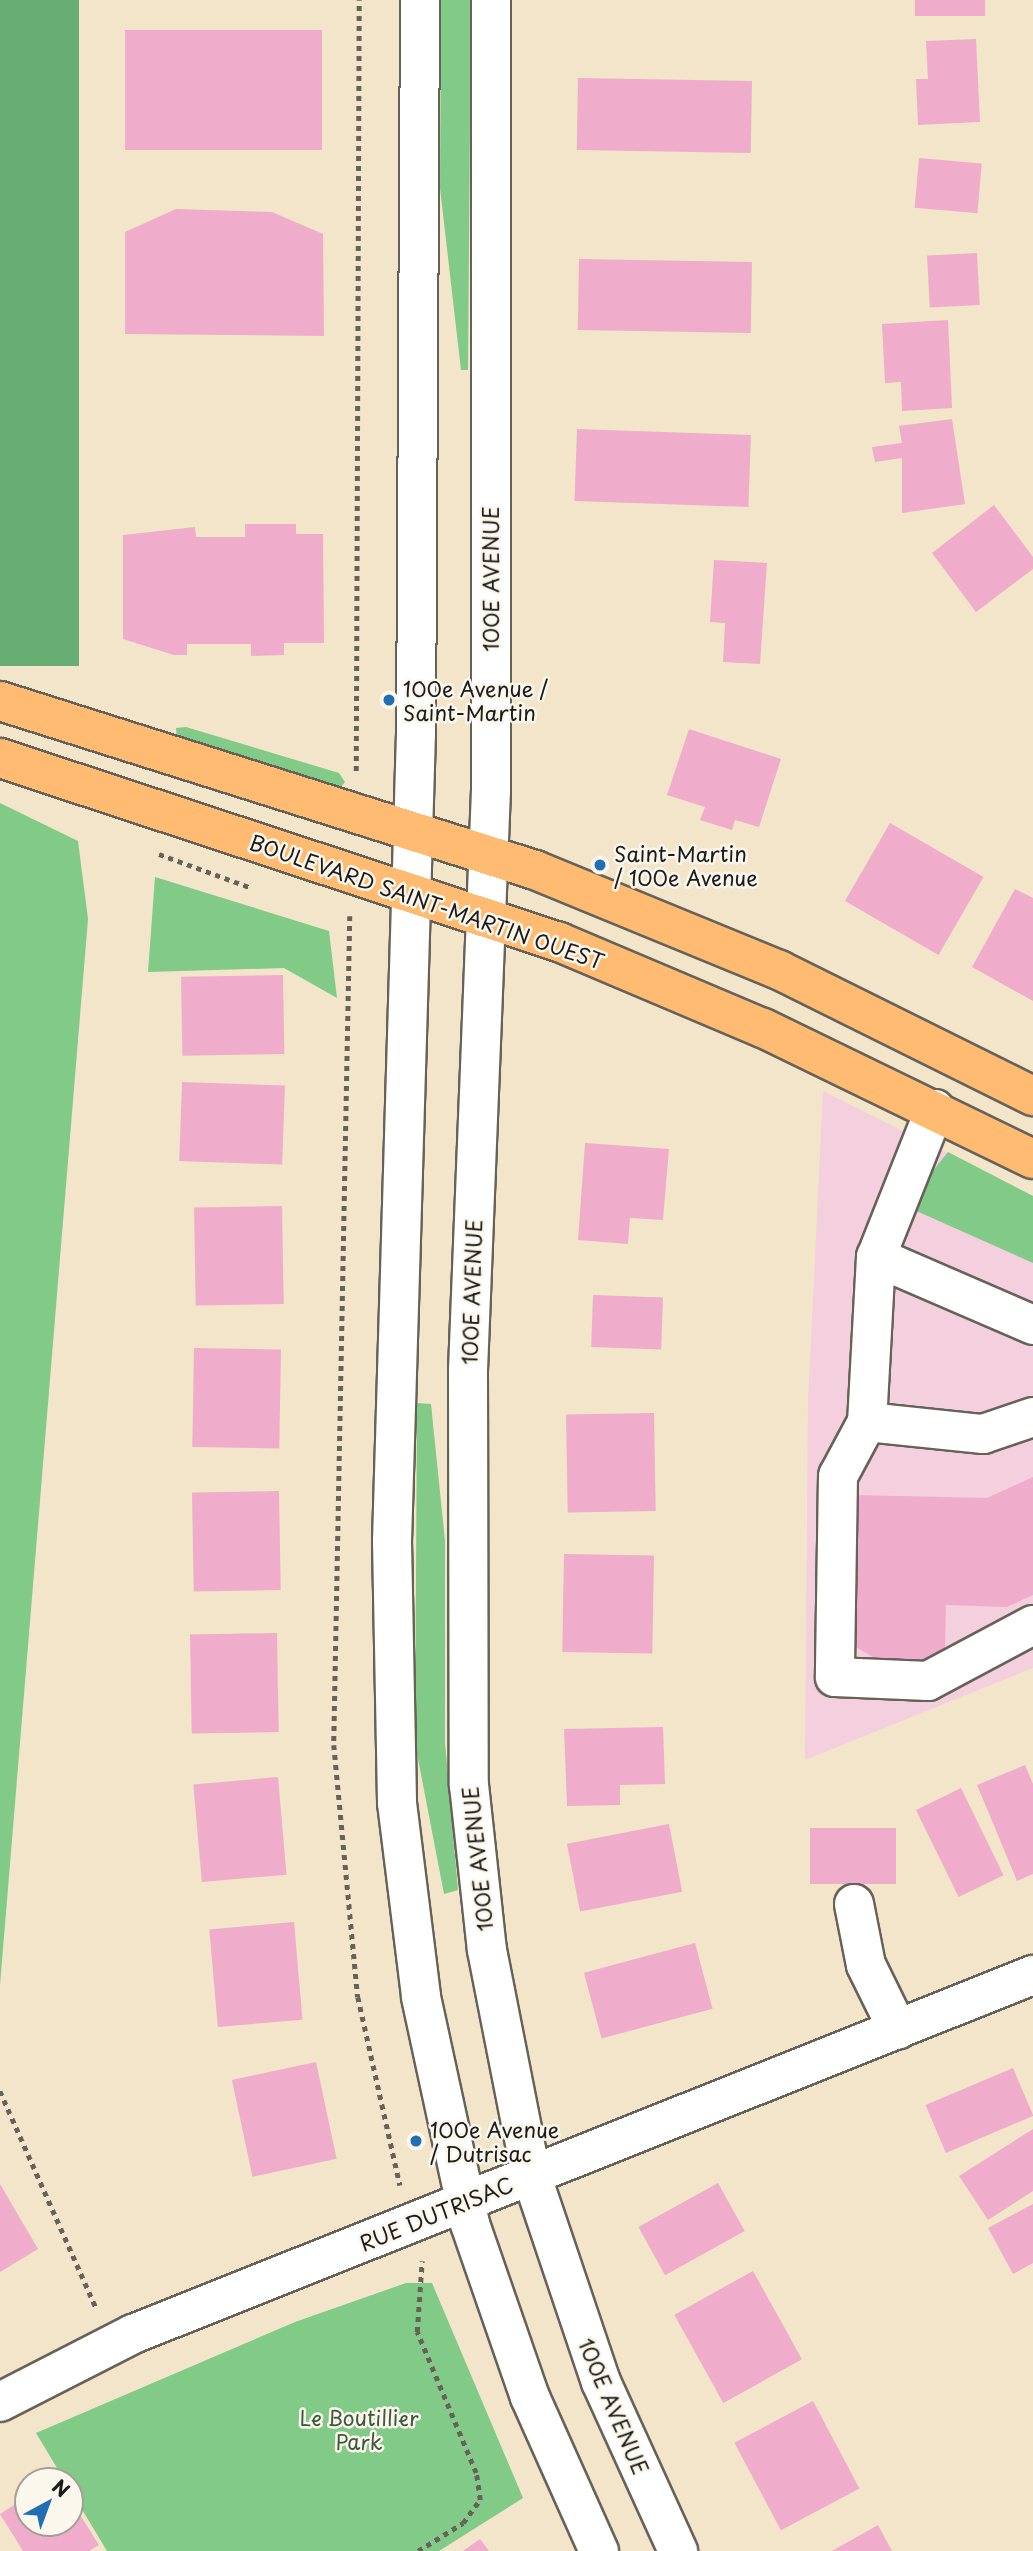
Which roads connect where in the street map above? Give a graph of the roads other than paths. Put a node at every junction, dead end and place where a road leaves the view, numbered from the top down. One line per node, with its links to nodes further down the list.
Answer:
1 (420, 0): 5 (street)
2 (491, 0): 6 (street, 100E AVENUE)
3 (0, 701): 5 (main road)
4 (0, 758): 7 (main road, BOULEVARD SAINT-MARTIN OUEST)
5 (413, 828): 6 (main road); 7 (street)
6 (490, 855): 8 (street, 100E AVENUE); 9 (main road)
7 (408, 894): 8 (main road, BOULEVARD SAINT-MARTIN OUEST); 21 (street)
8 (485, 918): 10 (main road, BOULEVARD SAINT-MARTIN OUEST); 20 (street, 100E AVENUE)
9 (1033, 1096)
10 (935, 1110): 11 (main road, BOULEVARD SAINT-MARTIN OUEST); 12 (street)
11 (1033, 1159)
12 (876, 1257): 13 (street); 15 (street)
13 (1033, 1325)
14 (1033, 1417): 15 (street)
15 (867, 1422): 16 (street)
16 (1033, 1625)
17 (854, 1904): 19 (street)
18 (1033, 1975): 19 (street, RUE DUTRISAC)
19 (898, 2030): 20 (street, RUE DUTRISAC)
20 (531, 2175): 21 (street, RUE DUTRISAC); 24 (street, 100E AVENUE)
21 (464, 2203): 22 (street, RUE DUTRISAC); 23 (street)
22 (0, 2402)
23 (599, 2551)
24 (678, 2551)

